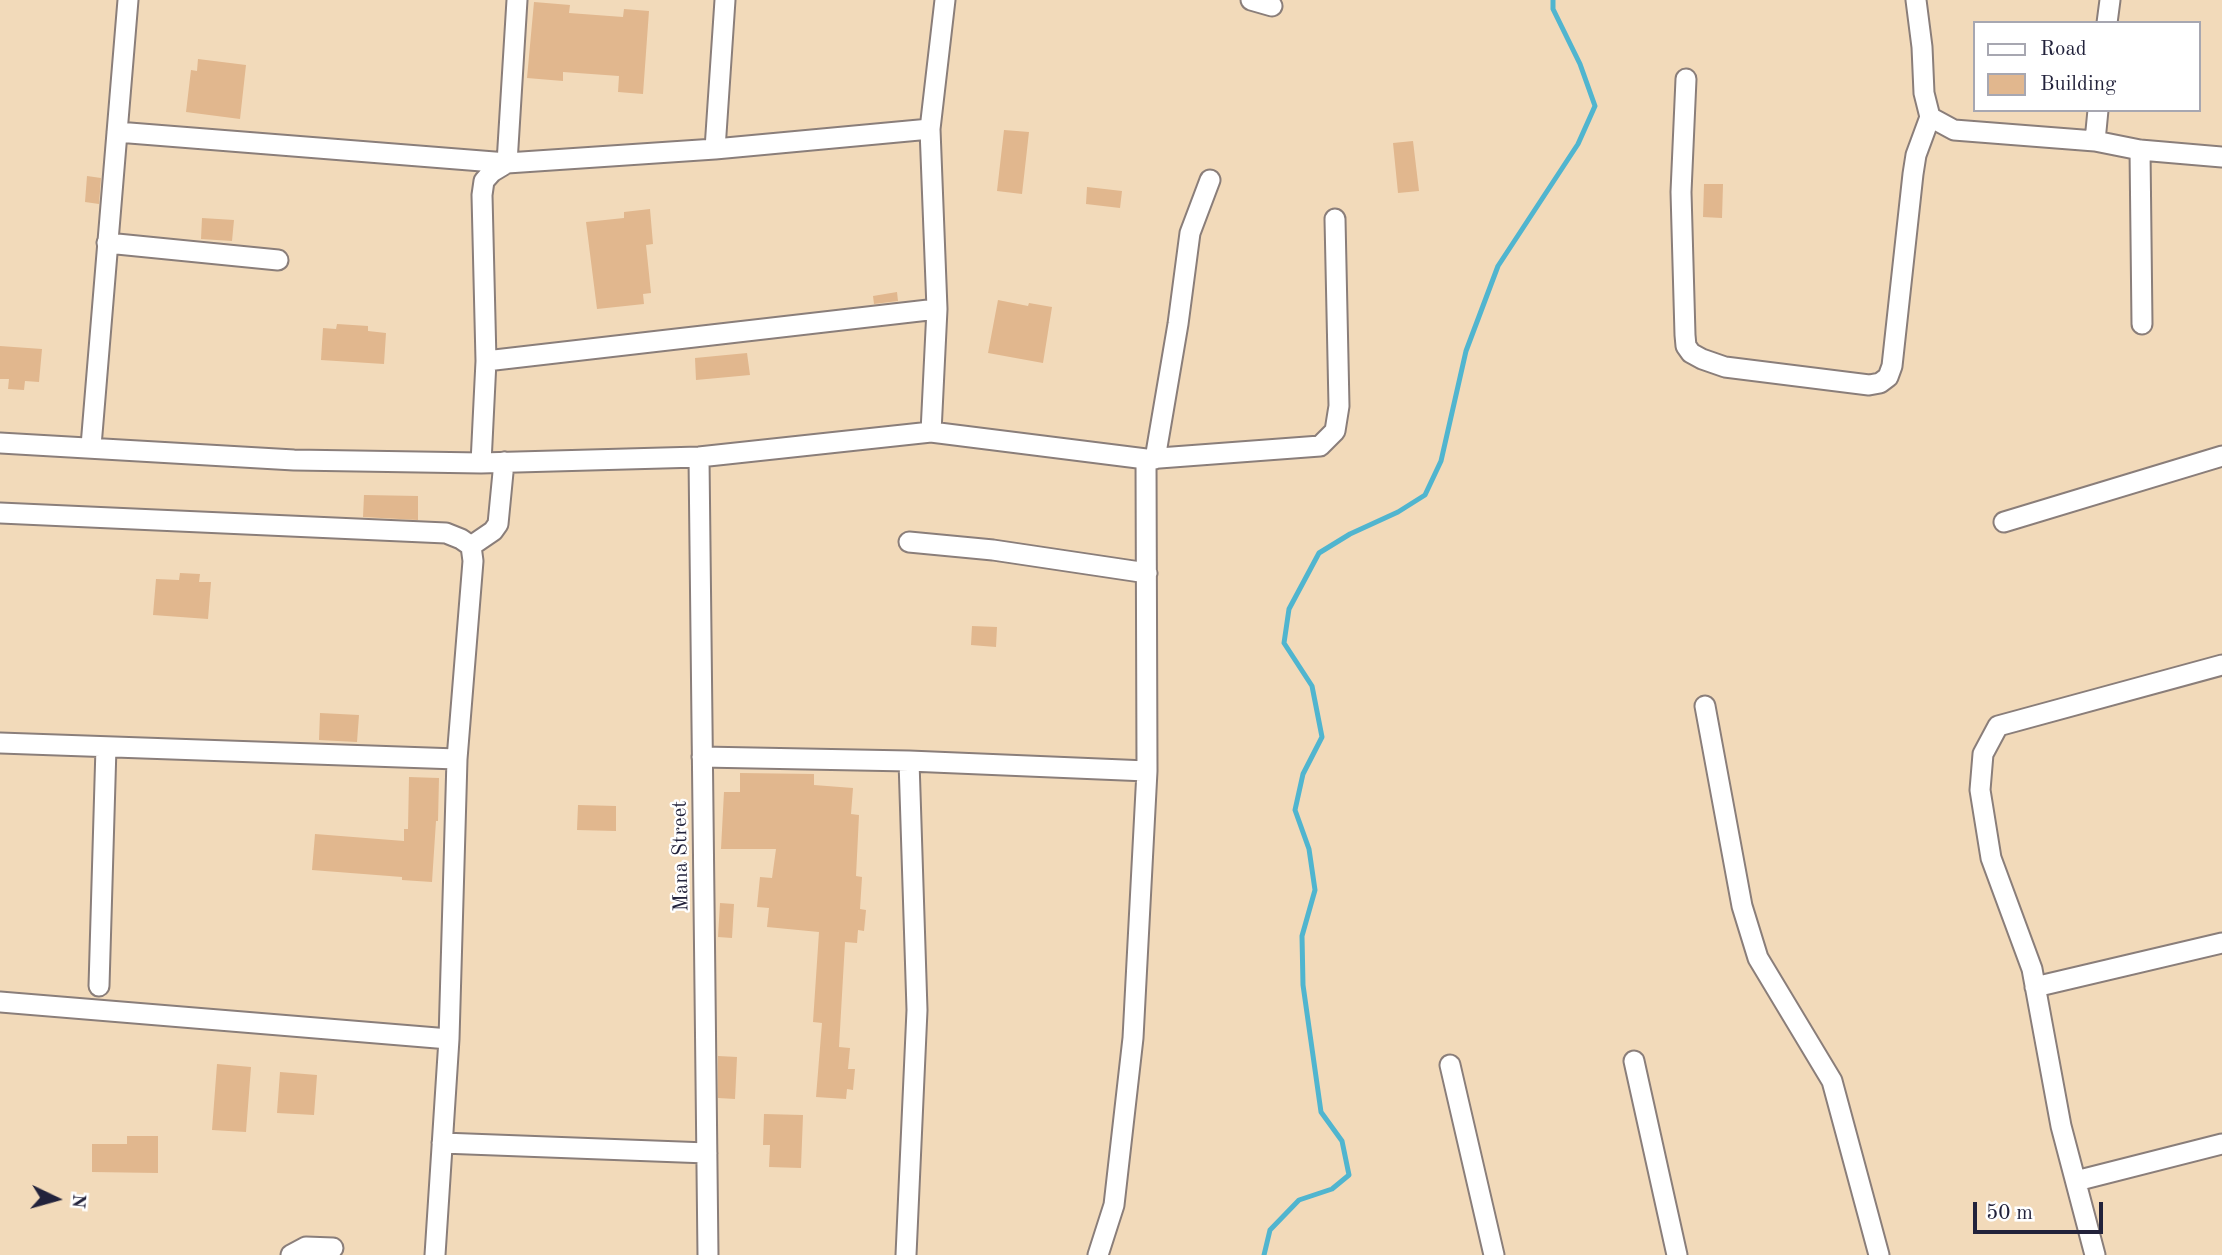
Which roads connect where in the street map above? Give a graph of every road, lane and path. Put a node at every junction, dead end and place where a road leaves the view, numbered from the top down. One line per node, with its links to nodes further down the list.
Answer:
1 (128, 0): 14 (street)
2 (517, 0): 19 (street)
3 (725, 0): 16 (street)
4 (945, 0): 13 (street)
5 (1251, 0): 8 (street)
6 (1916, 0): 12 (street)
7 (2110, 0): 9 (street)
8 (1272, 6)
9 (2108, 21)
10 (1686, 79): 12 (street)
11 (2098, 112): 15 (street)
12 (1930, 117): 15 (street)
13 (930, 129): 16 (street); 24 (street)
14 (117, 132): 19 (street); 22 (street)
15 (2095, 141): 17 (street)
16 (715, 149): 19 (street)
17 (2140, 150): 18 (street); 25 (street)
18 (2222, 157)
19 (507, 163): 26 (street)
20 (1210, 180): 32 (street)
21 (1335, 219): 32 (street)
22 (107, 243): 23 (street); 29 (street)
23 (278, 260)
24 (937, 309): 26 (street); 27 (street)
25 (2142, 324)
26 (486, 361): 34 (street)
27 (931, 432): 31 (street); 32 (street)
28 (0, 443): 29 (street)
29 (91, 446): 34 (street)
30 (2222, 456): 36 (street)
31 (699, 457): 33 (street); 44 (street, Mana Street)
32 (1150, 459): 39 (street)
33 (503, 462): 34 (street); 38 (street)
34 (481, 463)
35 (0, 513): 38 (street)
36 (2004, 522)
37 (909, 542): 39 (street)
38 (471, 547): 45 (street)
39 (1147, 573): 47 (street)
40 (2222, 665): 50 (street)
41 (1705, 706): 67 (street)
42 (0, 743): 43 (street)
43 (106, 747): 45 (street); 49 (street)
44 (702, 757): 46 (street); 57 (street, Mana Street)
45 (457, 759): 52 (street)
46 (909, 761): 47 (street); 63 (street)
47 (1147, 771): 64 (street)
48 (2222, 943): 50 (street)
49 (99, 986)
50 (2035, 987): 58 (street)
51 (0, 1002): 52 (street)
52 (449, 1039): 55 (street)
53 (1634, 1061): 66 (street)
54 (1450, 1065): 65 (street)
55 (442, 1143): 57 (street); 61 (street)
56 (2222, 1144): 58 (street)
57 (707, 1153): 62 (street, Mana Street)
58 (2076, 1181): 68 (street)
59 (333, 1248): 60 (street)
60 (290, 1255)
61 (435, 1255)
62 (708, 1255)
63 (906, 1255)
64 (1098, 1255)
65 (1494, 1255)
66 (1678, 1255)
67 (1879, 1255)
68 (2095, 1255)

